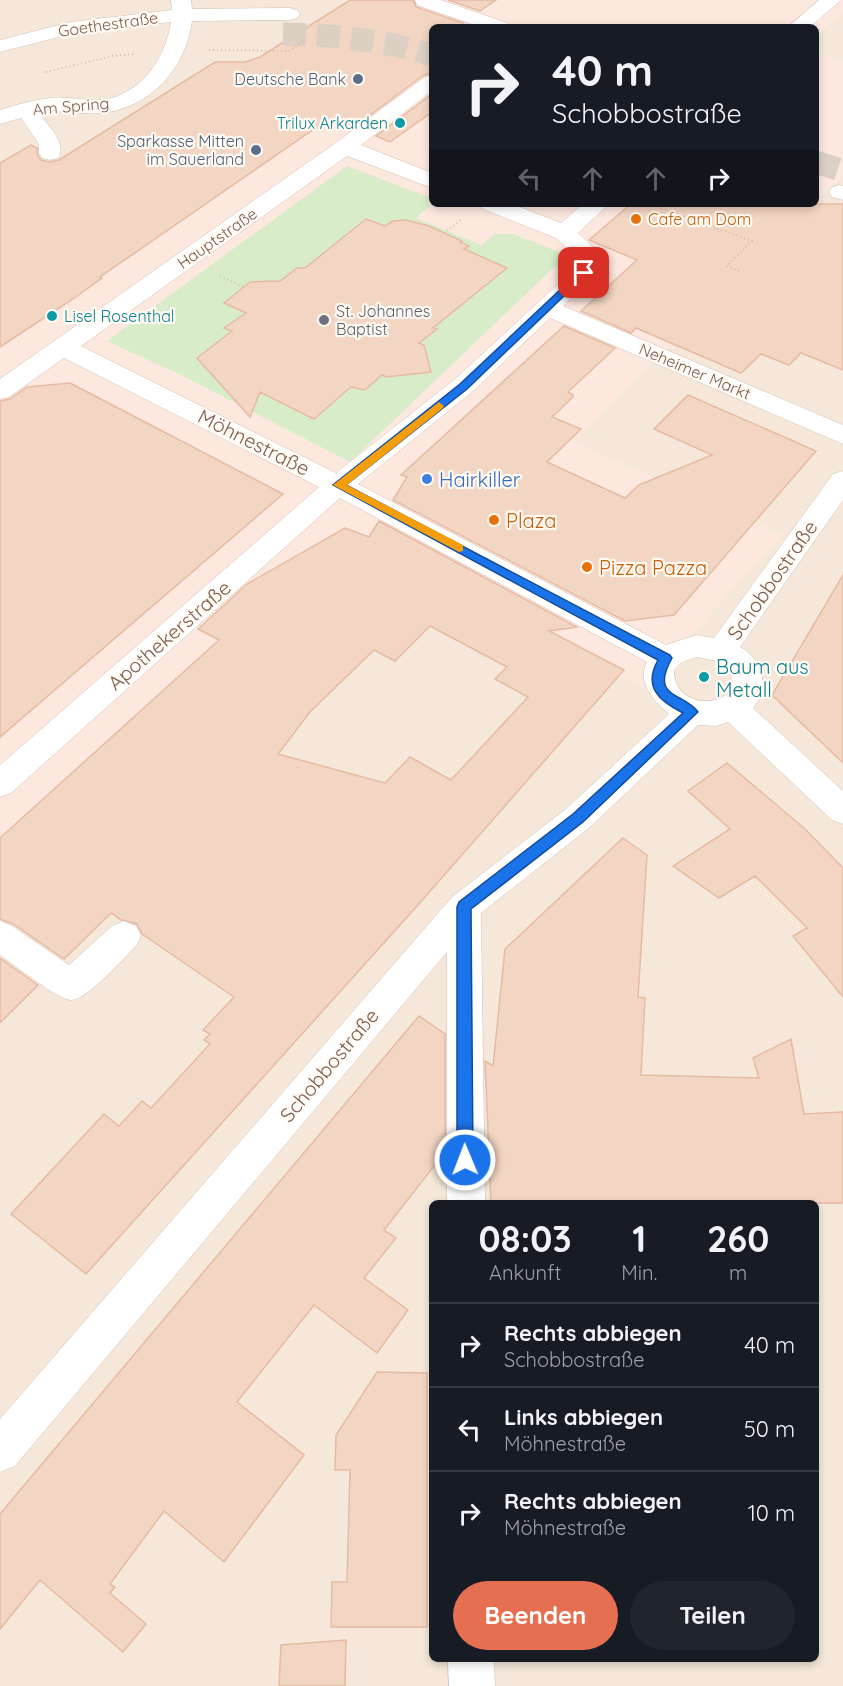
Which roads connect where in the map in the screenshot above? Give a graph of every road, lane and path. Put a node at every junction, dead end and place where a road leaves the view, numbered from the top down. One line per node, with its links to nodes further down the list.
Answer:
1 (831, 0): 6 (street)
2 (425, 1): 5 (street)
3 (290, 14): 4 (street, Goethestraße)
4 (186, 23): 7 (street, Goethestraße); 8 (path); 9 (street, Goethestraße); 10 (path); 12 (street, Am Spring)
5 (491, 24)
6 (802, 24)
7 (0, 46)
8 (290, 51)
9 (0, 54)
10 (45, 72)
11 (429, 83): 14 (street, Hauptstraße)
12 (26, 110): 13 (street, Am Spring); 15 (street)
13 (0, 117)
14 (345, 147): 16 (street); 23 (street, Hauptstraße)
15 (50, 153)
16 (429, 180)
17 (499, 207): 20 (street)
18 (593, 207): 20 (street)
19 (658, 207): 21 (path)
20 (564, 232): 22 (street)
21 (739, 271)
22 (547, 308): 25 (street, Neheimer Markt); 27 (street)
23 (63, 347): 24 (street, Hauptstraße); 27 (street, Möhnestraße)
24 (0, 391)
25 (843, 435)
26 (843, 480): 28 (street, Schobbostraße)
27 (338, 485): 29 (street, Möhnestraße); 32 (street, Apothekerstraße)
28 (722, 651): 29 (street); 30 (street)
29 (666, 658): 31 (street)
30 (733, 708): 31 (street); 33 (street)
31 (692, 712): 34 (street, Schobbostraße)
32 (0, 784)
33 (843, 811)
34 (464, 907): 37 (street); 38 (street, Schobbostraße)
35 (0, 936): 36 (street)
36 (124, 936)
37 (466, 1200)
38 (0, 1451)
39 (471, 1662): 40 (street)
40 (472, 1686)

